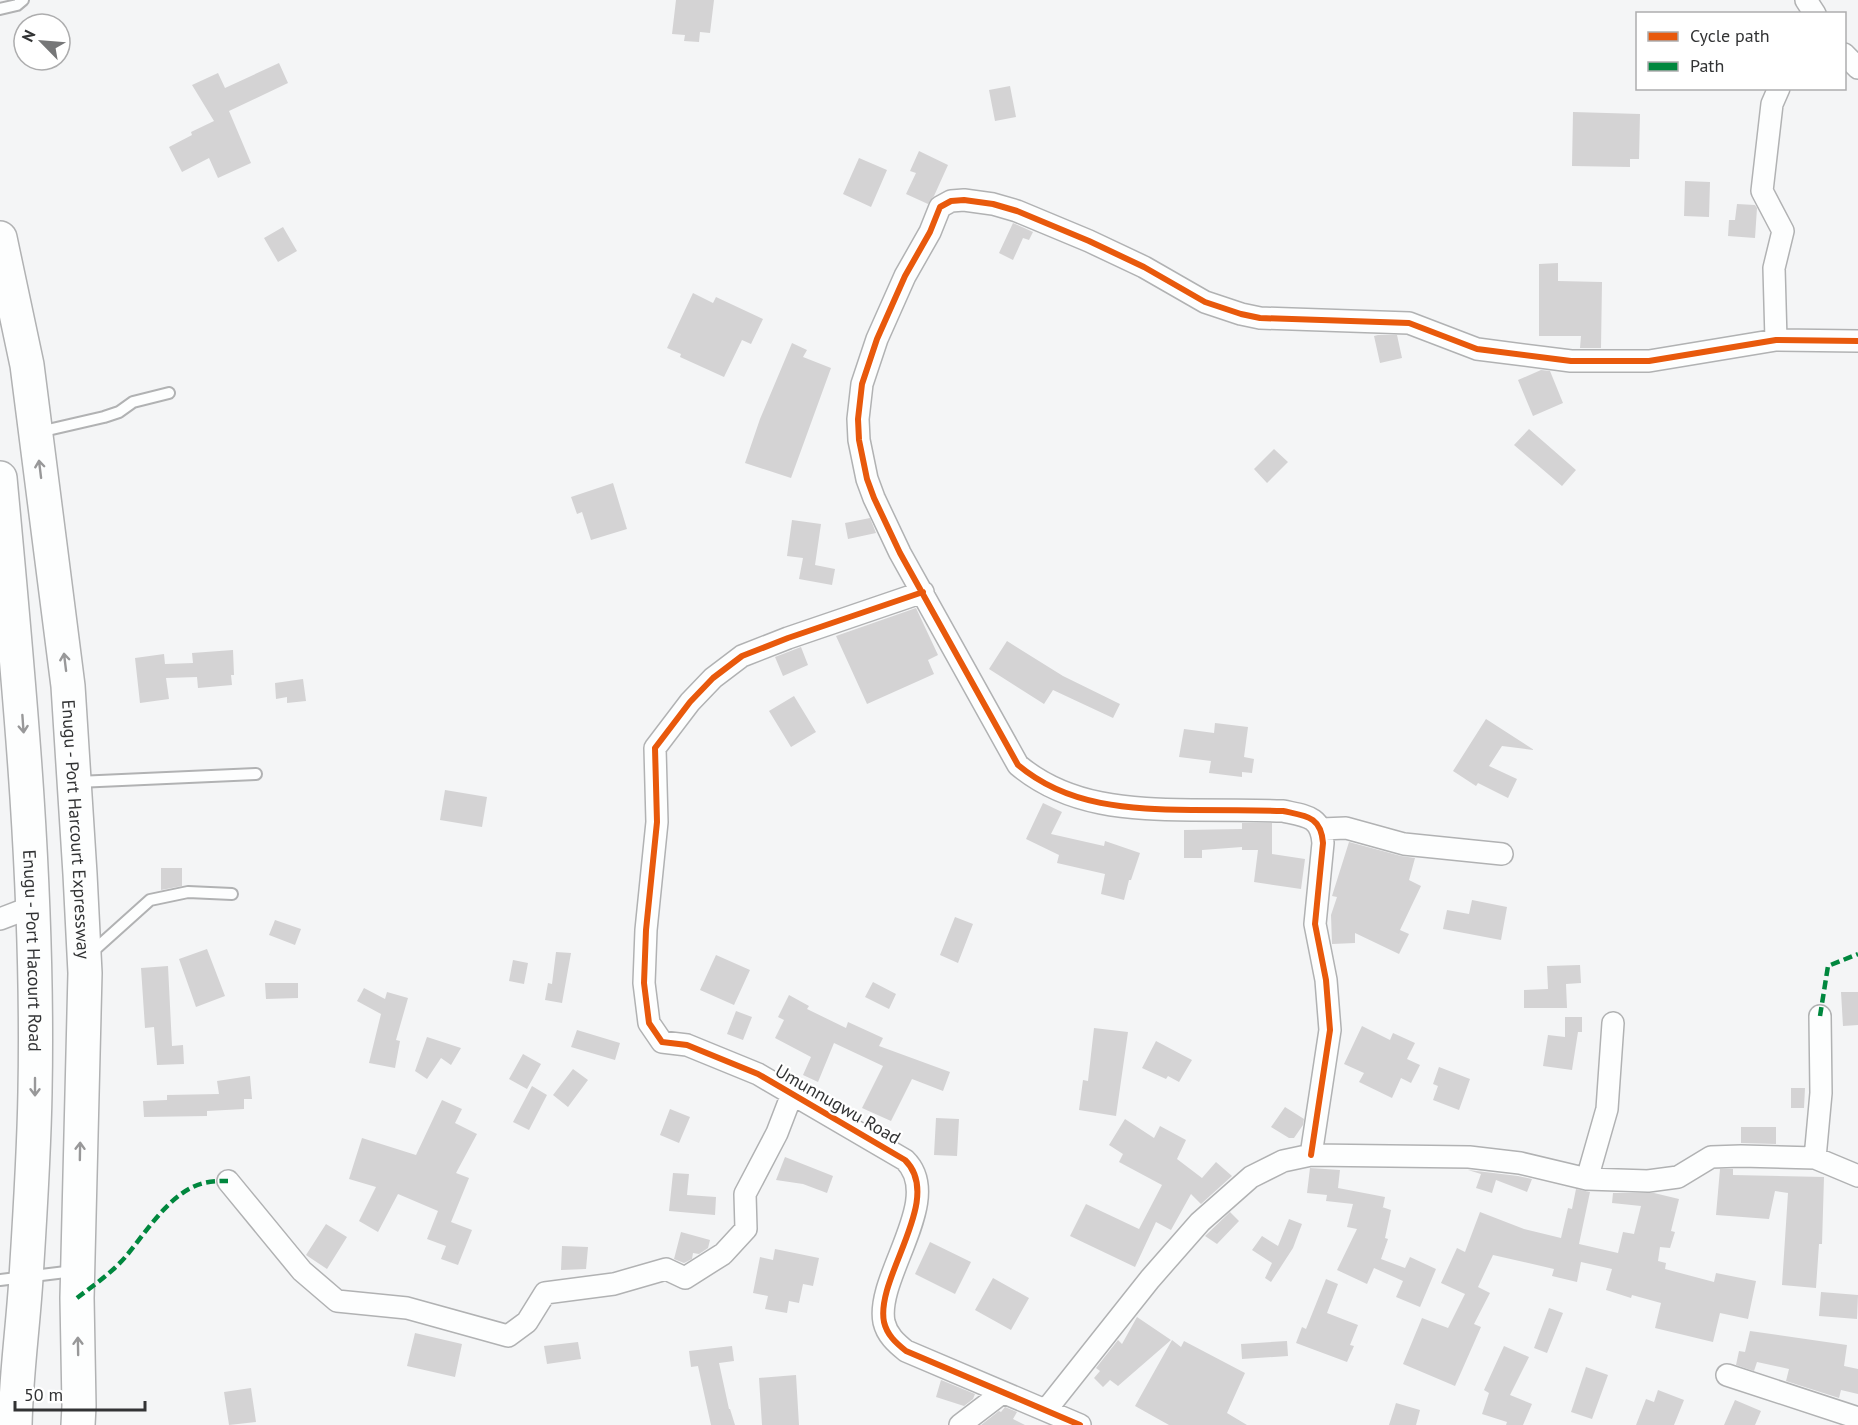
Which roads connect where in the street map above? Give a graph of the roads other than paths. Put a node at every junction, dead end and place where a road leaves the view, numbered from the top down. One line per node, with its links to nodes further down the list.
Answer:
1 (23, 0): 2 (lane)
2 (0, 9)
3 (1846, 55): 4 (street)
4 (1858, 68)
5 (1778, 90): 7 (street)
6 (0, 238): 10 (highway, Enugu - Port Harcourt Expressway)
7 (1776, 340): 8 (street); 13 (street)
8 (1858, 341)
9 (169, 393): 10 (lane)
10 (36, 433): 15 (highway, Enugu - Port Harcourt Expressway, one-way to 10)
11 (0, 478): 12 (highway, Enugu - Port Hacourt Road)
12 (3, 537): 19 (highway, Enugu - Port Hacourt Road, one-way to 19)
13 (923, 592): 16 (street); 24 (street, Umunnugwu Road)
14 (256, 774): 15 (lane)
15 (74, 782): 21 (highway, Enugu - Port Harcourt Expressway)
16 (1322, 829): 17 (street); 25 (street)
17 (1502, 854)
18 (232, 894): 21 (lane)
19 (33, 906): 20 (street); 31 (highway, Enugu - Port Hacourt Road, one-way to 31)
20 (0, 919)
21 (84, 959): 30 (highway, Enugu - Port Harcourt Expressway, one-way to 21)
22 (1820, 1016): 26 (street)
23 (1613, 1023): 28 (street)
24 (792, 1094): 29 (street); 34 (street, Umunnugwu Road)
25 (1311, 1155): 28 (street); 35 (street)
26 (1815, 1158): 27 (street); 28 (street)
27 (1858, 1176)
28 (1587, 1179)
29 (228, 1181)
30 (77, 1270): 31 (lane); 37 (highway, Enugu - Port Harcourt Expressway, one-way to 30)
31 (13, 1279): 33 (highway, Enugu - Port Hacourt Road)
32 (1727, 1375): 36 (street)
33 (15, 1390): 38 (highway); 39 (highway, Enugu - Port Hacourt Road)
34 (1002, 1393): 35 (street, Umunnugwu Road); 40 (street)
35 (1046, 1410): 41 (street, Umunnugwu Road)
36 (1858, 1418)
37 (80, 1419)
38 (10, 1425)
39 (15, 1425)
40 (960, 1425)
41 (1080, 1425)

